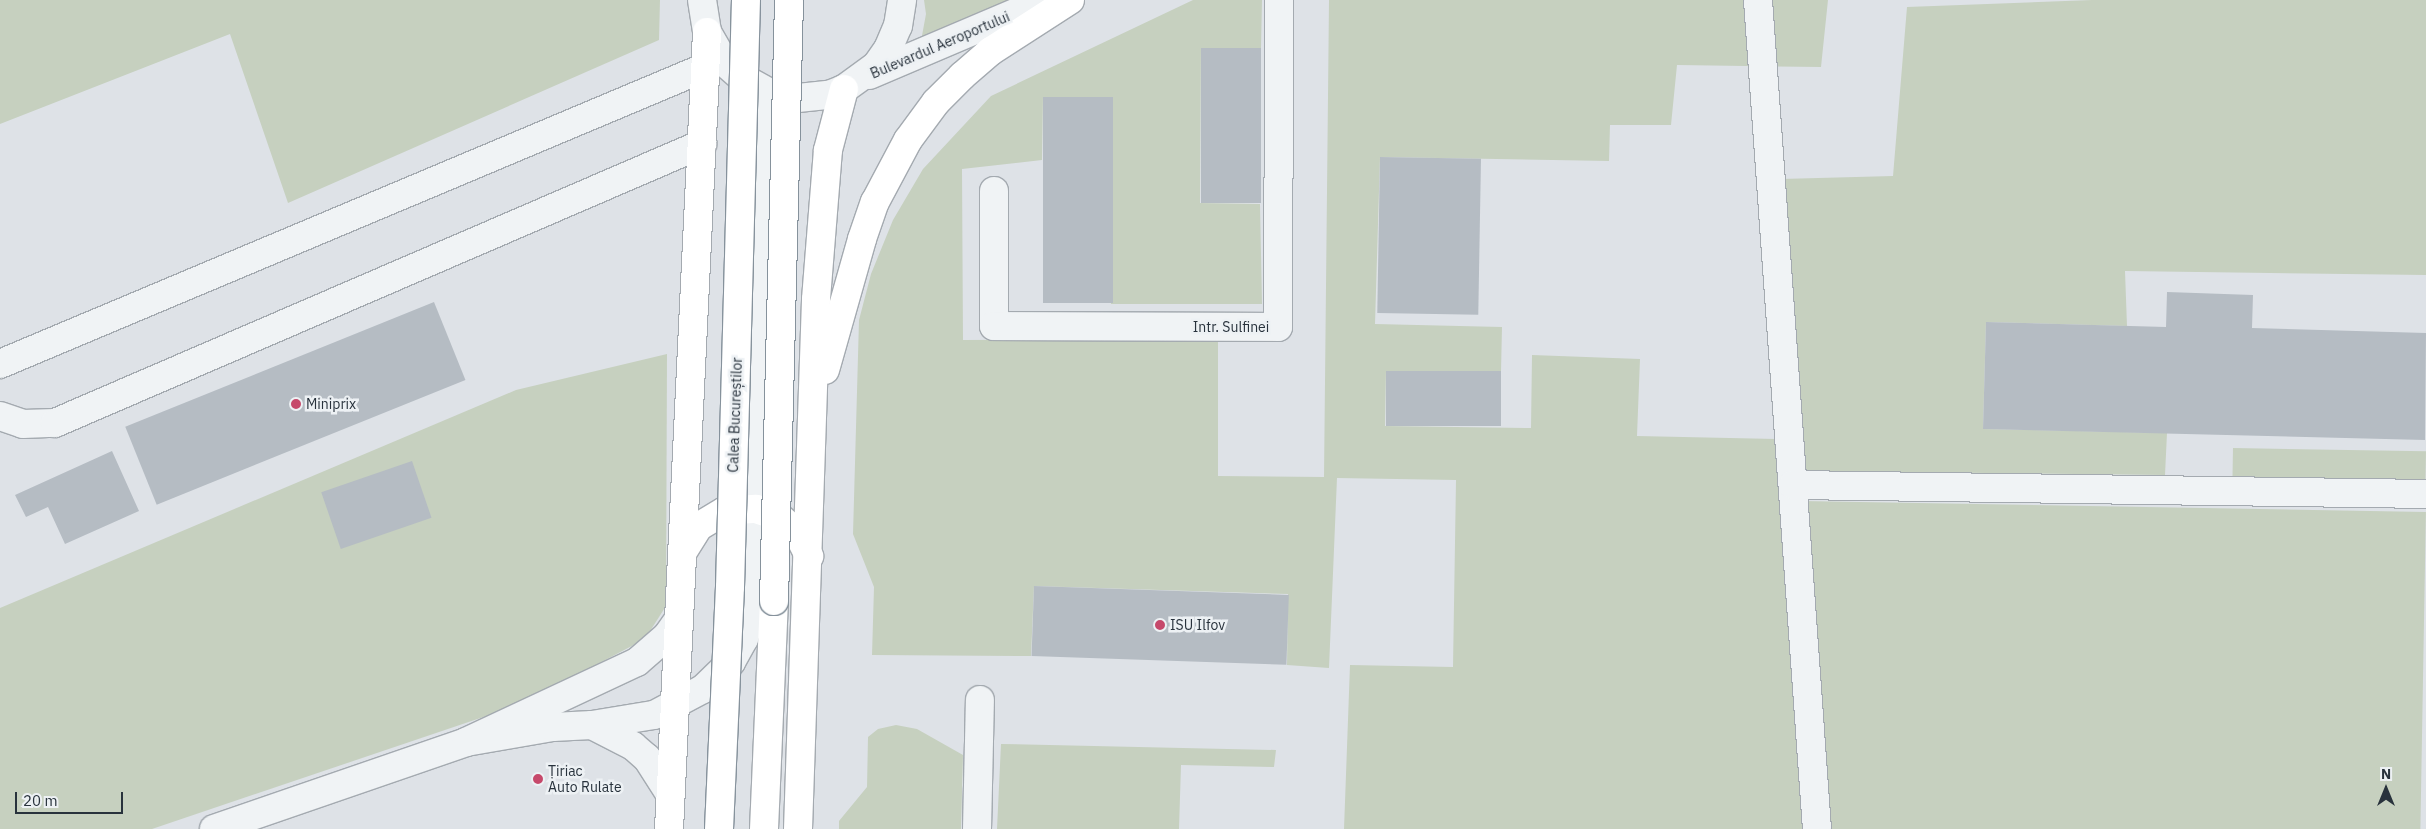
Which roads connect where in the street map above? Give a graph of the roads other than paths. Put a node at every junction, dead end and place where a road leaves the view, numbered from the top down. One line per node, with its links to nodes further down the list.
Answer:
1 (702, 0): 9 (street)
2 (746, 0): 31 (highway, Calea Bucureștilor, bridge)
3 (789, 0): 32 (highway, bridge)
4 (902, 0): 11 (street)
5 (1046, 0): 11 (street, Bulevardul Aeroportului)
6 (1070, 0): 17 (highway)
7 (1279, 0): 14 (street, Intr. Sulfinei)
8 (1758, 0): 18 (street)
9 (707, 32): 10 (highway); 12 (street, Bulevardul Aeroportului)
10 (706, 67): 13 (highway); 15 (street)
11 (853, 84): 12 (street, Bulevardul Aeroportului); 17 (highway)
12 (770, 93): 20 (street)
13 (702, 144): 16 (street); 21 (highway)
14 (994, 190)
15 (0, 364)
16 (0, 416)
17 (812, 417): 22 (highway)
18 (1793, 485): 19 (street); 35 (street)
19 (2426, 494)
20 (756, 509): 21 (highway); 22 (highway); 25 (street)
21 (682, 553): 23 (highway)
22 (809, 556): 33 (highway)
23 (678, 620): 25 (highway); 27 (street)
24 (980, 700): 34 (street)
25 (674, 706): 26 (street); 28 (highway)
26 (592, 726): 27 (street); 28 (street)
27 (466, 742): 29 (street)
28 (670, 794): 30 (highway)
29 (214, 829)
30 (669, 829)
31 (719, 829)
32 (764, 829)
33 (798, 829)
34 (977, 829)
35 (1817, 829)

